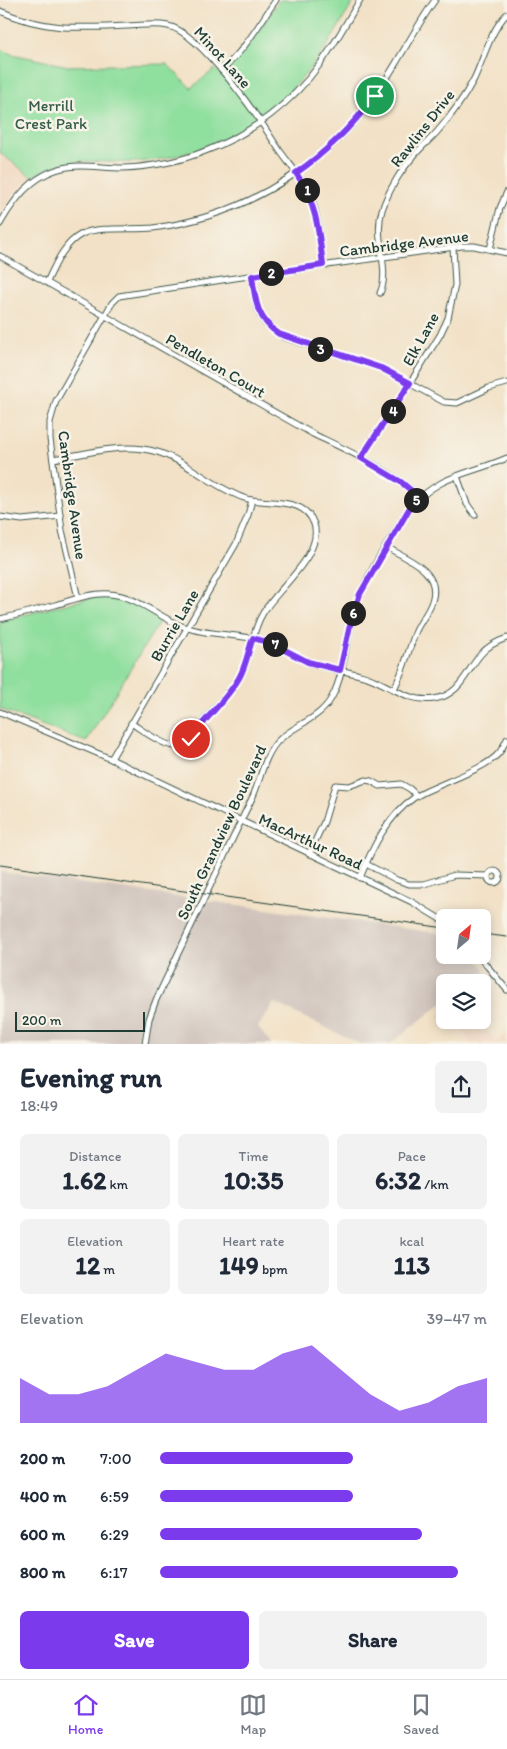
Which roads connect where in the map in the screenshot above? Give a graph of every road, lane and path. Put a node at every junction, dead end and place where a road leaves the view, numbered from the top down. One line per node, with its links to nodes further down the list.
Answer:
1 (276, 0): 6 (street)
2 (360, 0): 7 (street)
3 (435, 0): 8 (street)
4 (0, 11): 6 (street, Minot Lane)
5 (507, 14): 15 (street, Rawlins Drive)
6 (221, 70): 7 (street, Minot Lane)
7 (261, 122): 8 (street, Minot Lane); 10 (street)
8 (296, 173): 16 (street, Minot Lane); 18 (street)
9 (507, 192): 12 (street)
10 (0, 224)
11 (452, 248): 12 (street, Cambridge Avenue); 15 (street, Cambridge Avenue); 21 (street, Elk Lane)
12 (490, 249): 13 (street, Cambridge Avenue)
13 (507, 253)
14 (0, 256): 18 (street, Pendleton Court)
15 (381, 258): 16 (street, Cambridge Avenue); 19 (street, Rawlins Drive)
16 (323, 265): 17 (street, Cambridge Avenue)
17 (252, 276): 20 (street, Cambridge Avenue); 21 (street)
18 (47, 282): 20 (street, Pendleton Court)
19 (380, 293)
20 (105, 316): 23 (street, Pendleton Court); 25 (street, Cambridge Avenue)
21 (410, 383): 22 (street); 23 (street, Elk Lane)
22 (507, 383)
23 (361, 458): 27 (street, Pendleton Court)
24 (507, 458): 26 (street, South Grandview Boulevard)
25 (53, 459): 28 (street); 30 (street, Cambridge Avenue)
26 (457, 476): 27 (street, South Grandview Boulevard); 29 (street)
27 (419, 497): 32 (street, South Grandview Boulevard)
28 (252, 500): 35 (street, Burrie Lane); 36 (street)
29 (475, 515)
30 (60, 516): 31 (street); 33 (street, Cambridge Avenue)
31 (0, 517)
32 (386, 547): 38 (street, South Grandview Boulevard); 39 (street)
33 (78, 598): 34 (street); 35 (street)
34 (0, 619)
35 (187, 628): 36 (street); 41 (street, Burrie Lane)
36 (253, 638): 38 (street); 41 (street)
37 (507, 638): 39 (street)
38 (340, 670): 39 (street); 45 (street, South Grandview Boulevard)
39 (394, 689)
40 (0, 712): 43 (street, MacArthur Road)
41 (131, 724): 43 (street, Burrie Lane)
42 (507, 739): 44 (street, MacArthur Road)
43 (111, 759): 45 (street, MacArthur Road)
44 (417, 796): 46 (street); 47 (street, MacArthur Road)
45 (241, 822): 46 (street, MacArthur Road); 53 (street, South Grandview Boulevard)
46 (309, 854): 49 (street, MacArthur Road)
47 (366, 864): 48 (street); 49 (street, MacArthur Road)
48 (488, 876)
49 (360, 878): 50 (street, MacArthur Road)
50 (436, 916)
51 (485, 964): 52 (street)
52 (507, 990)
53 (145, 1044)

